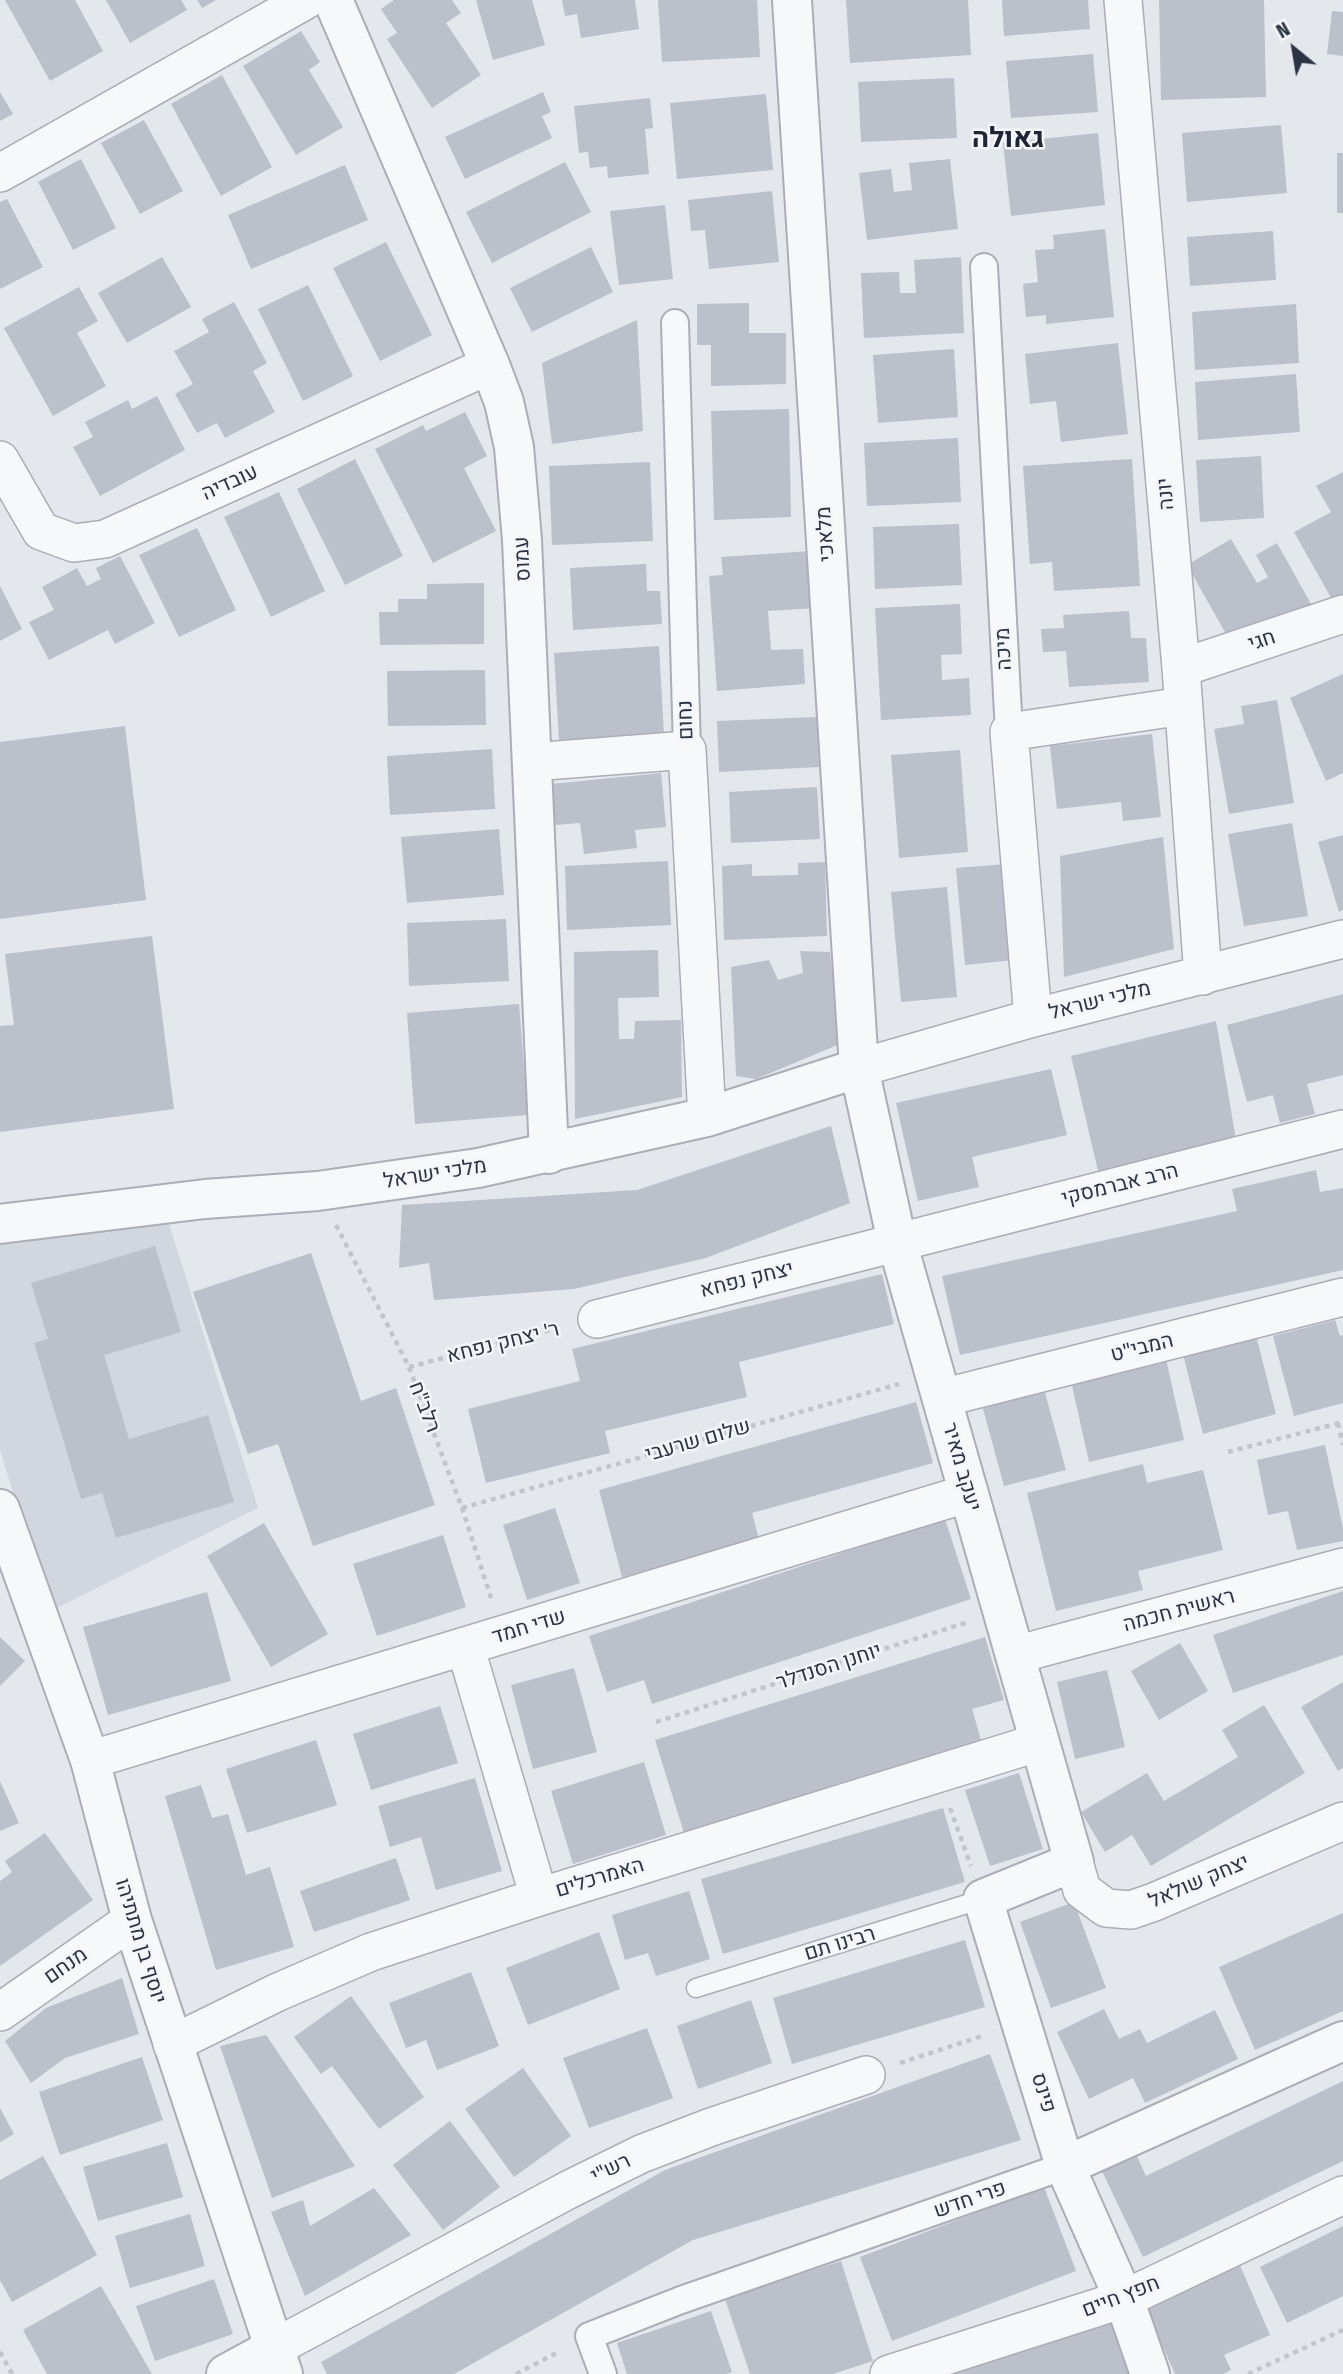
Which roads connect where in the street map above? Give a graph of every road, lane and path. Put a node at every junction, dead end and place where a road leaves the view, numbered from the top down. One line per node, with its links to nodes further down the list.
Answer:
1 (306, 0): 5 (street)
2 (333, 0): 8 (street, עמוס)
3 (792, 0): 20 (street, מלאכי)
4 (1123, 0): 11 (street, יונה)
5 (0, 173)
6 (984, 267): 13 (street, מיכה)
7 (675, 323): 14 (street, נחום)
8 (490, 365): 9 (street, עובדיה); 15 (street, עמוס)
9 (0, 460)
10 (1343, 614): 11 (street, חגי)
11 (1181, 668): 12 (street, יונה)
12 (1183, 706): 13 (street); 18 (street, יונה)
13 (1009, 732): 19 (street, מיכה)
14 (687, 750): 15 (street); 21 (street, נחום)
15 (533, 762): 23 (street, עמוס)
16 (1343, 939): 18 (street, מלכי ישראל)
17 (1343, 951): 18 (lane, מלכי ישראל)
18 (1203, 982): 19 (street, מלכי ישראל)
19 (1033, 1024): 20 (street, מלכי ישראל)
20 (859, 1068): 21 (street, מלכי ישראל); 26 (street, יעקב מאיר)
21 (707, 1117): 23 (street, מלכי ישראל)
22 (1343, 1129): 26 (street, הרב אברמסקי)
23 (549, 1154): 24 (street, מלכי ישראל)
24 (318, 1191): 25 (street, מלכי ישראל); 29 (path, רלב"ח)
25 (0, 1224)
26 (897, 1242): 28 (street, יצחק נפחא); 30 (street, יעקב מאיר)
27 (1343, 1297): 30 (street, המבי"ט)
28 (597, 1319): 29 (path, ר' יצחק נפחא)
29 (409, 1367): 35 (path, רלב"ח)
30 (938, 1386): 34 (street, יעקב מאיר); 35 (path, שלום שרעבי)
31 (1340, 1422): 32 (path); 33 (path)
32 (1343, 1445)
33 (1228, 1452)
34 (969, 1493): 38 (street, יעקב מאיר); 39 (street, שדי חמד)
35 (462, 1508): 39 (path, רלב"ח)
36 (3, 1530): 44 (street, יוסף בן מתתיהו)
37 (1343, 1567): 41 (street, ראשית חכמה)
38 (1002, 1611): 41 (street, יעקב מאיר); 42 (path, יוחנן הסנדלר)
39 (503, 1635): 40 (street, שדי חמד)
40 (465, 1646): 44 (street, שדי חמד); 48 (street)
41 (1015, 1655): 43 (street, יעקב מאיר)
42 (656, 1722)
43 (1040, 1742): 45 (street, האמרכלים); 47 (street, יעקב מאיר)
44 (90, 1760): 50 (street, יוסף בן מתתיהו)
45 (938, 1774): 48 (street, האמרכלים); 49 (path)
46 (1343, 1821): 47 (street, יצחק שולאל)
47 (1074, 1863): 49 (street)
48 (539, 1897): 55 (street, האמרכלים)
49 (983, 1899): 51 (lane, רבינו תם); 53 (street, פינס)
50 (132, 1920): 52 (street, מנחם); 55 (street, יוסף בן מתתיהו)
51 (696, 1988)
52 (0, 2012)
53 (1021, 2023): 56 (path); 57 (street, פינס)
54 (1343, 2041): 57 (street, פרי חדש)
55 (172, 2044): 63 (street, יוסף בן מתתיהו)
56 (866, 2074): 63 (street, רש"י)
57 (1065, 2166): 59 (street, פינס); 61 (street, פרי חדש)
58 (1343, 2195): 59 (street, חפץ חיים)
59 (1124, 2300): 68 (street, חפץ חיים); 69 (street, פינס)
60 (1343, 2330): 70 (path)
61 (589, 2336): 66 (path); 67 (street)
62 (0, 2352): 64 (path)
63 (278, 2361): 65 (street, רש"י)
64 (12, 2374)
65 (226, 2374)
66 (516, 2374)
67 (603, 2374)
68 (889, 2374)
69 (1150, 2374)
70 (1248, 2374)

